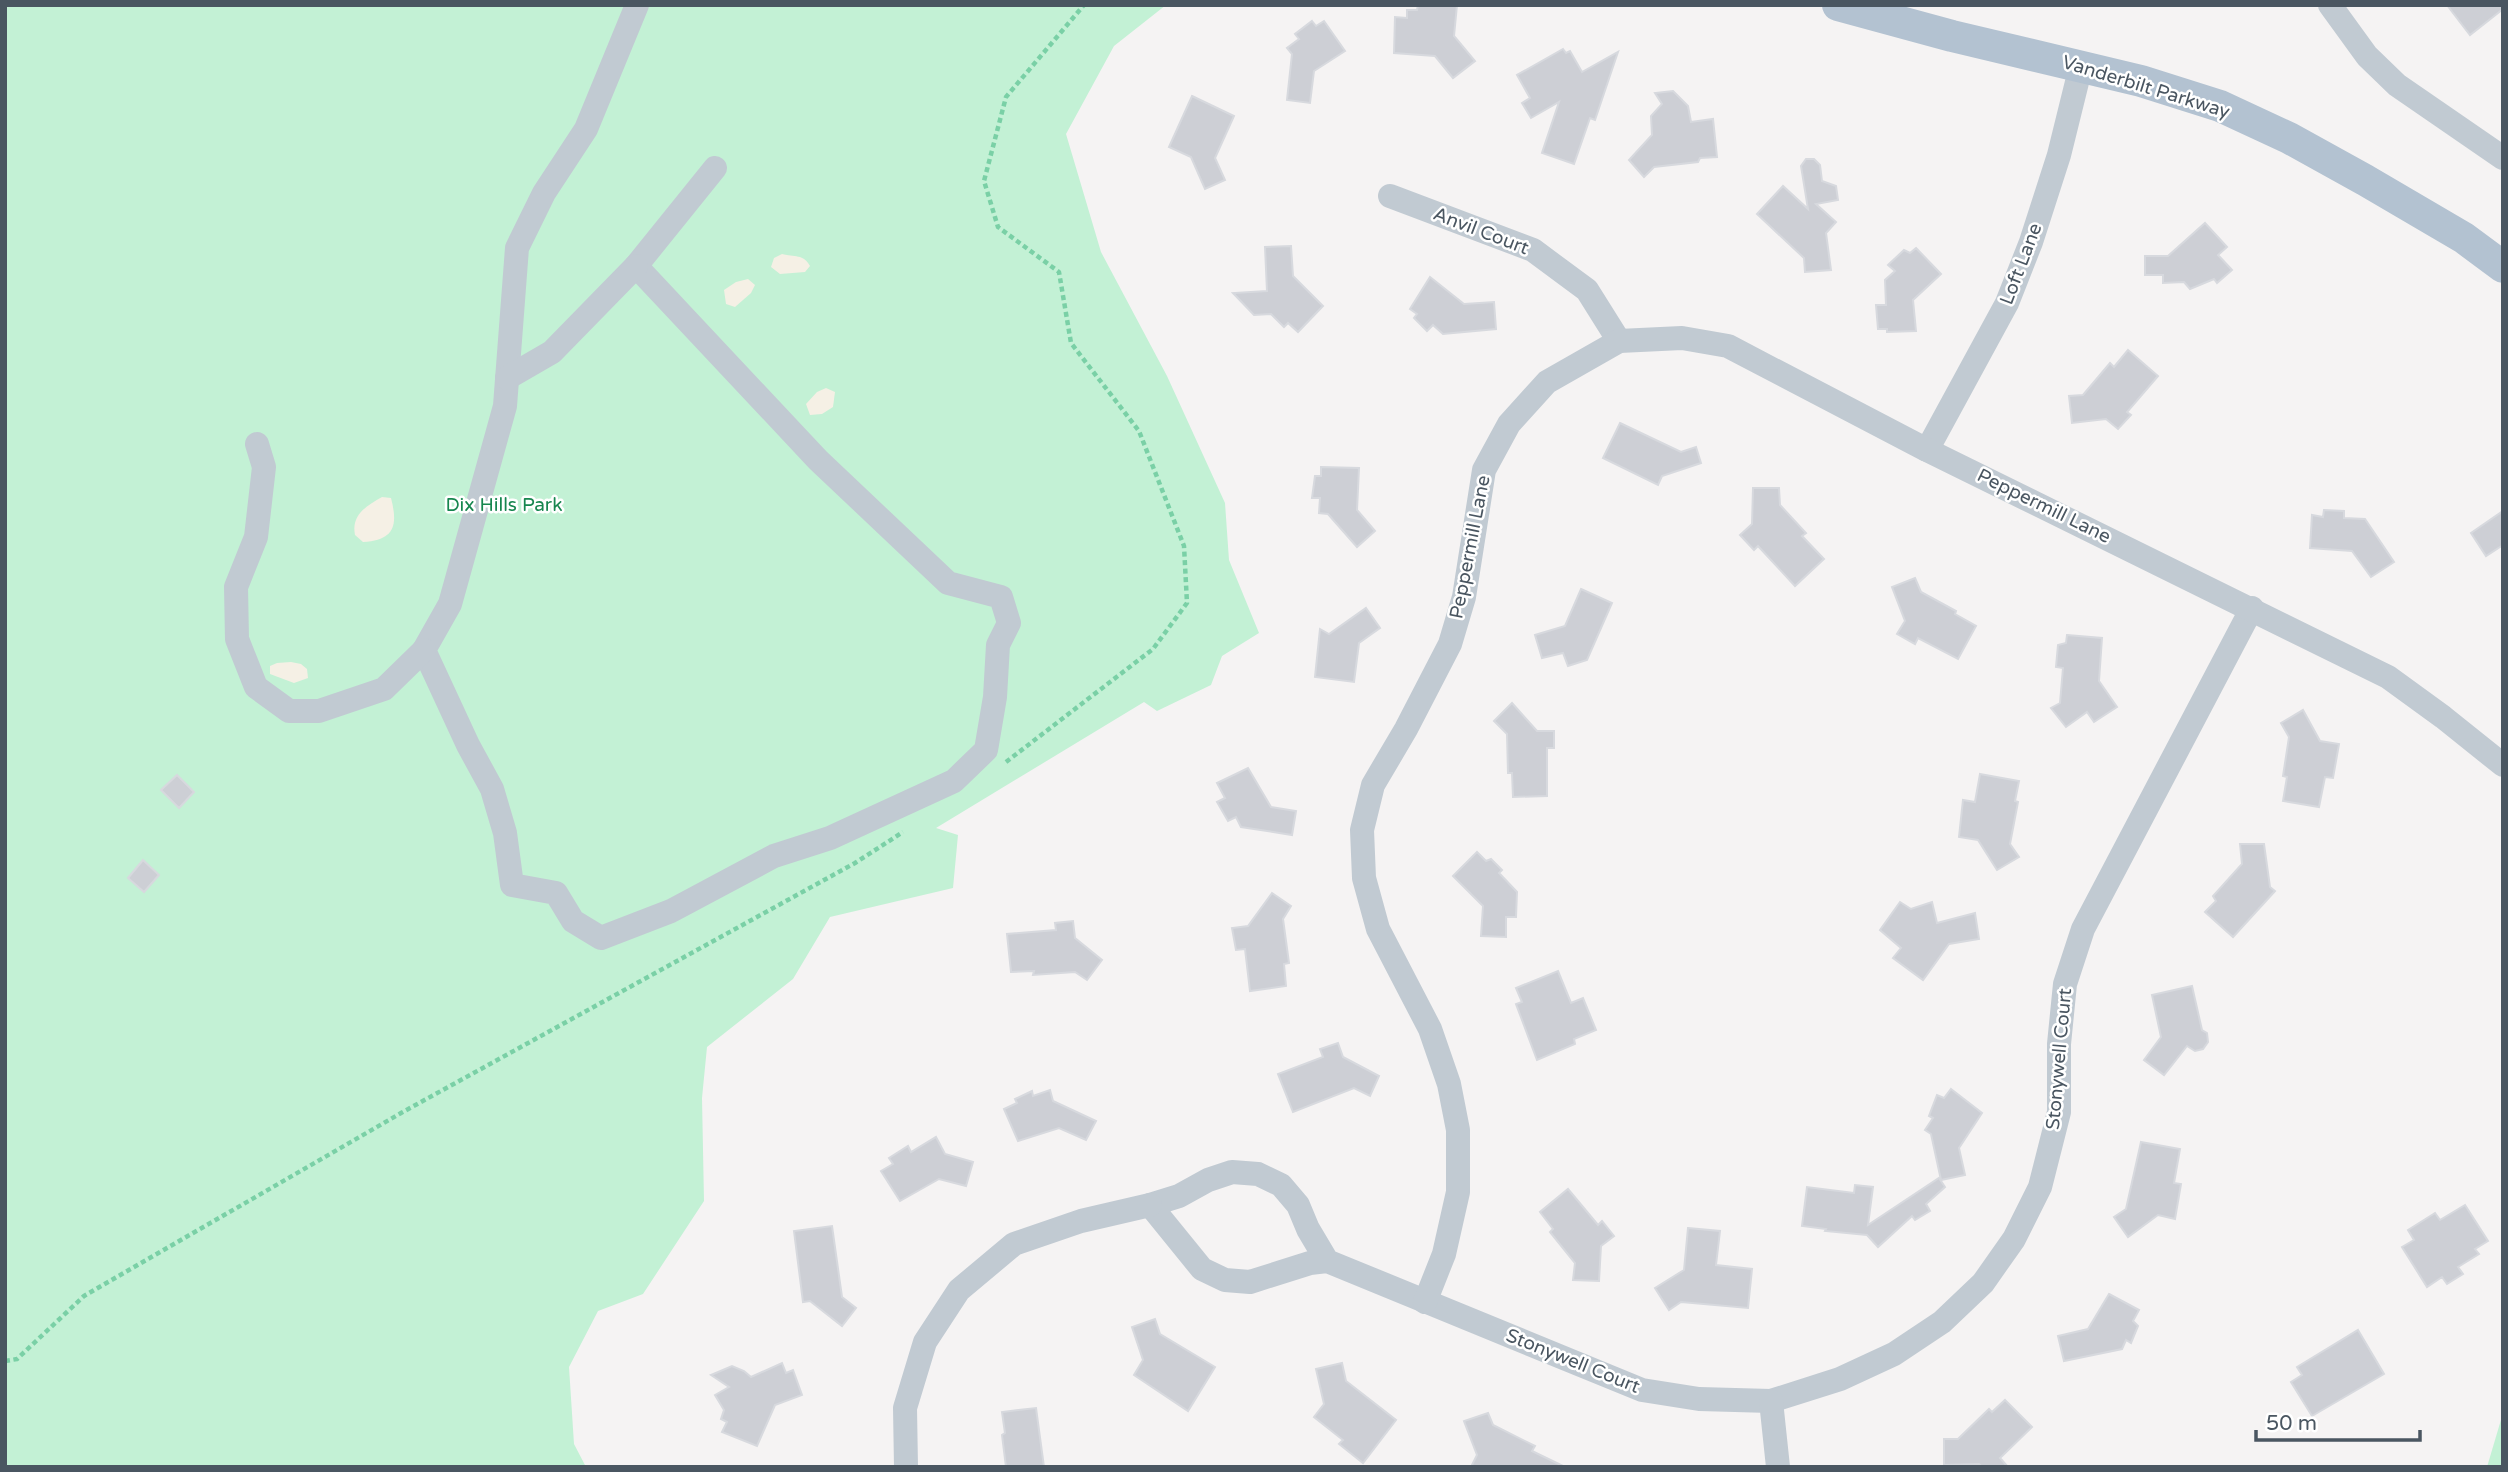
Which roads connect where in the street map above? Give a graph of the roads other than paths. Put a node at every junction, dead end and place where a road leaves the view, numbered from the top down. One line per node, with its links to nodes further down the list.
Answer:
1 (636, 5): 11 (street)
2 (1838, 5): 4 (main road, Vanderbilt Parkway)
3 (2330, 5): 5 (street)
4 (2081, 66): 9 (main road, Vanderbilt Parkway); 13 (street, Loft Lane)
5 (2503, 158)
6 (715, 167): 8 (street)
7 (1390, 196): 10 (street, Anvil Court)
8 (636, 266): 11 (street); 15 (street)
9 (2503, 267)
10 (1619, 341): 13 (street, Peppermill Lane); 19 (street, Peppermill Lane)
11 (507, 378): 15 (street)
12 (257, 444): 15 (street)
13 (1927, 450): 14 (street, Peppermill Lane)
14 (2252, 608): 16 (street, Peppermill Lane); 20 (street, Stonywell Court)
15 (424, 650)
16 (2503, 765)
17 (1150, 1205): 18 (street); 18 (street); 21 (street)
18 (1327, 1262): 19 (street, Stonywell Court)
19 (1425, 1302): 20 (street, Stonywell Court)
20 (1771, 1401): 22 (street)
21 (906, 1467)
22 (1778, 1467)

